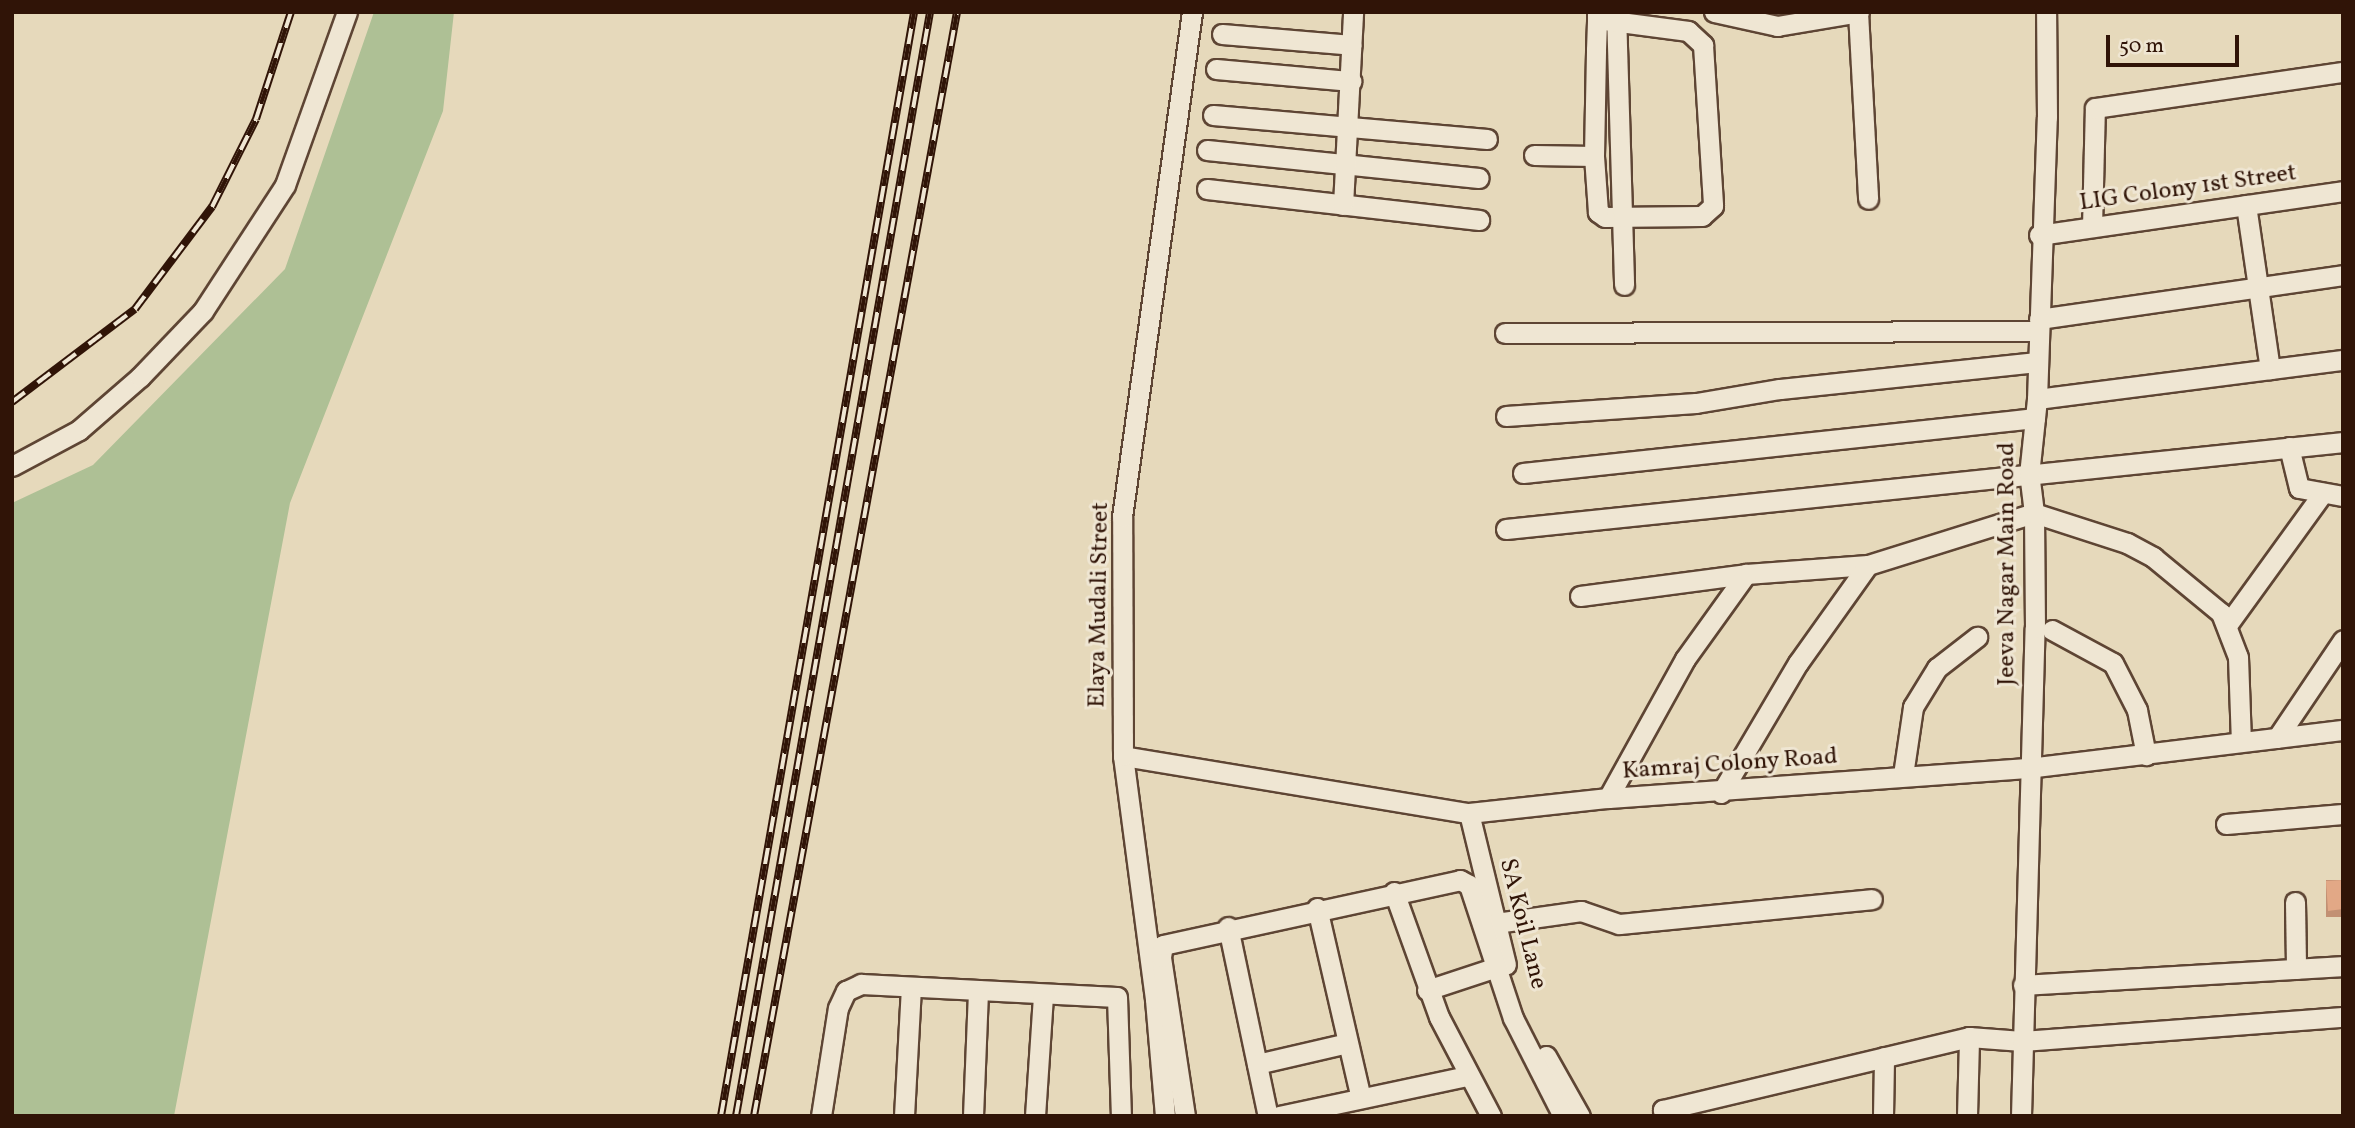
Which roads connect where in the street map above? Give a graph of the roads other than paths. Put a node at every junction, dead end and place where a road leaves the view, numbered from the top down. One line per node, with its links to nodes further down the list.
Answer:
1 (347, 12): 42 (street)
2 (1192, 12): 60 (street, Elaya Mudali Street)
3 (1353, 12): 9 (street)
4 (1714, 12): 5 (street)
5 (1859, 12): 23 (street)
6 (2046, 12): 29 (street, Jeeva Nagar Main Road)
7 (1607, 17): 18 (street); 26 (street); 26 (street)
8 (1222, 34): 9 (street)
9 (1352, 44): 12 (street)
10 (1216, 69): 12 (street)
11 (2343, 72): 28 (street)
12 (1351, 81): 14 (street)
13 (1213, 115): 14 (street)
14 (1348, 129): 15 (street); 19 (street)
15 (1487, 139)
16 (1207, 150): 19 (street)
17 (1534, 155): 18 (street)
18 (1594, 156): 26 (street)
19 (1346, 166): 20 (street); 24 (street)
20 (1479, 178)
21 (1207, 189): 24 (street)
22 (2343, 191): 25 (street, LIG Colony 1st Street)
23 (1868, 199)
24 (1343, 205): 27 (street)
25 (2246, 205): 28 (street, LIG Colony 1st Street); 32 (street)
26 (1622, 215): 31 (street)
27 (1479, 219)
28 (2092, 227): 29 (street, LIG Colony 1st Street)
29 (2039, 235): 33 (street, Jeeva Nagar Main Road)
30 (2343, 275): 32 (street)
31 (1624, 285)
32 (2257, 288): 33 (street); 37 (street)
33 (2038, 325): 34 (street); 36 (street, Jeeva Nagar Main Road)
34 (1505, 333)
35 (2343, 360): 37 (street)
36 (2035, 362): 38 (street, Jeeva Nagar Main Road); 39 (street)
37 (2270, 369): 38 (street)
38 (2036, 409): 43 (street); 44 (street, Jeeva Nagar Main Road)
39 (1506, 416)
40 (2343, 442): 41 (street)
41 (2289, 447): 44 (street); 45 (street)
42 (12, 466)
43 (1523, 473)
44 (2029, 475): 47 (street, Jeeva Nagar Main Road); 48 (street)
45 (2323, 494): 46 (street); 52 (street)
46 (2343, 496)
47 (2034, 513): 49 (street); 52 (street); 61 (street, Jeeva Nagar Main Road)
48 (1506, 529)
49 (1868, 565): 50 (street); 63 (street)
50 (1745, 575): 51 (street); 64 (street)
51 (1580, 596)
52 (2228, 624): 58 (street)
53 (2052, 630): 59 (street)
54 (1977, 637): 62 (street)
55 (2343, 640): 57 (street)
56 (2343, 730): 57 (street, Kamraj Colony Road)
57 (2277, 738): 58 (street, Kamraj Colony Road)
58 (2241, 741): 59 (street, Kamraj Colony Road)
59 (2146, 755): 61 (street, Kamraj Colony Road)
60 (1123, 756): 65 (street, Kamraj Colony Road); 95 (street, Elaya Mudali Street)
61 (2028, 768): 62 (street, Kamraj Colony Road); 77 (street, Jeeva Nagar Main Road)
62 (1903, 775): 63 (street, Kamraj Colony Road)
63 (1721, 793): 64 (street, Kamraj Colony Road)
64 (1608, 798): 65 (street, Kamraj Colony Road)
65 (1469, 813): 72 (street, SA Koil Lane)
66 (2343, 814): 67 (street)
67 (2226, 824)
68 (1394, 892): 71 (street); 75 (street); 80 (street)
69 (1872, 899): 72 (street)
70 (2295, 902): 76 (street)
71 (1317, 908): 73 (street); 85 (street)
72 (1496, 923): 101 (street, SA Koil Lane)
73 (1228, 928): 87 (street); 96 (street)
74 (2343, 967): 76 (street)
75 (1494, 968): 80 (street); 100 (street)
76 (2296, 969): 77 (street)
77 (2023, 985): 84 (street, Jeeva Nagar Main Road)
78 (911, 987): 79 (street); 90 (street); 91 (street)
79 (978, 990): 81 (street); 92 (street)
80 (1427, 990): 88 (street)
81 (1042, 993): 93 (street); 94 (street)
82 (2343, 1017): 84 (street)
83 (1969, 1037): 84 (street); 86 (street); 104 (street)
84 (2022, 1041): 105 (street, Jeeva Nagar Main Road)
85 (1348, 1043): 87 (street); 89 (street)
86 (1884, 1057): 102 (street); 103 (street)
87 (1257, 1064): 97 (street)
88 (1467, 1076): 89 (street); 99 (street)
89 (1361, 1098): 98 (street)
90 (821, 1116)
91 (904, 1116)
92 (973, 1116)
93 (1035, 1116)
94 (1121, 1116)
95 (1165, 1116)
96 (1185, 1116)
97 (1268, 1116)
98 (1279, 1116)
99 (1491, 1116)
100 (1563, 1116)
101 (1580, 1116)
102 (1666, 1116)
103 (1883, 1116)
104 (1967, 1116)
105 (2021, 1116)

